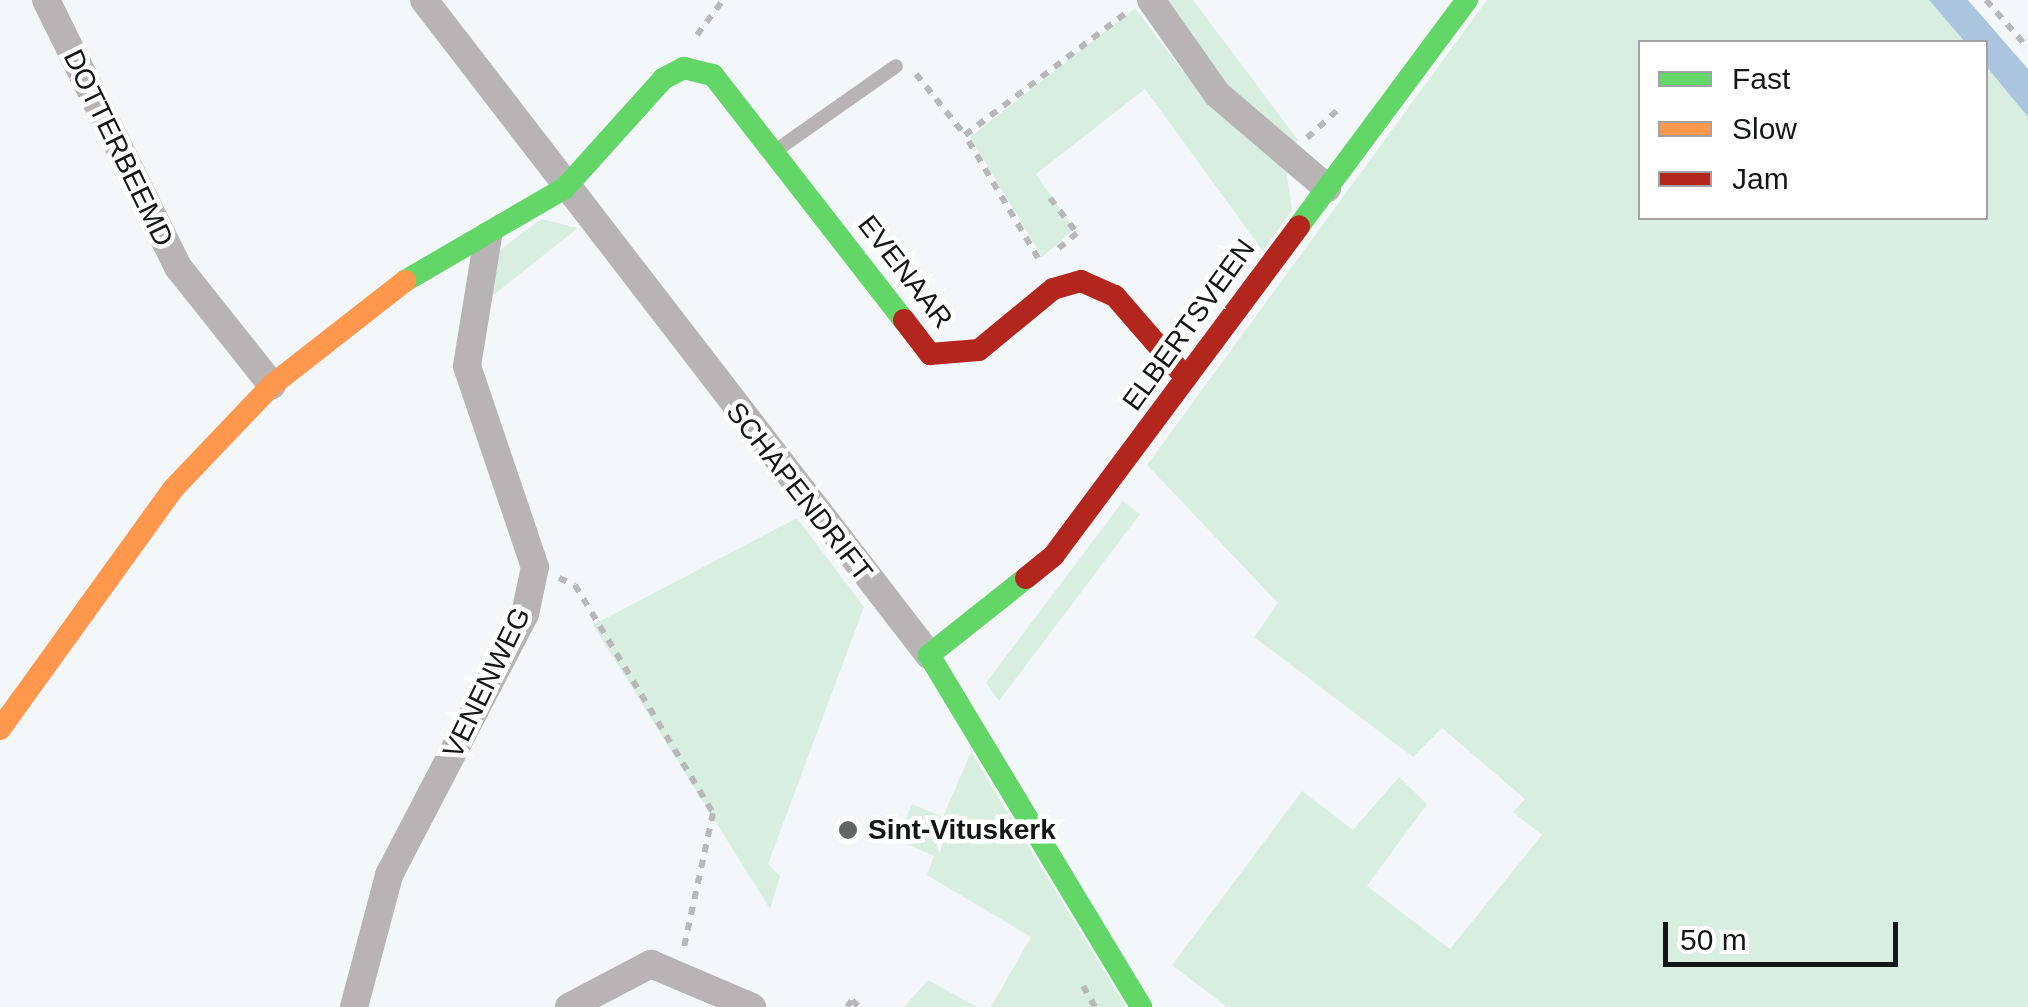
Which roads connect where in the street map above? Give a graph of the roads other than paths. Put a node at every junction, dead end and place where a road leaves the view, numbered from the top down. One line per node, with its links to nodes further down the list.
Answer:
1 (46, 0): 11 (street, DOTTERBEEMD)
2 (424, 0): 7 (street, SCHAPENDRIFT)
3 (1151, 0): 8 (street)
4 (1467, 0): 8 (street, ELBERTSVEEN)
5 (896, 66): 6 (lane)
6 (778, 150): 7 (street, EVENAAR); 10 (street, EVENAAR)
7 (565, 188): 9 (street); 12 (street, SCHAPENDRIFT)
8 (1326, 188): 10 (street, ELBERTSVEEN)
9 (488, 236): 11 (street); 14 (street, VENENWEG)
10 (1186, 378): 12 (street, ELBERTSVEEN)
11 (272, 385): 13 (street)
12 (929, 656): 17 (street, SCHAPENDRIFT)
13 (4, 714)
14 (354, 1007)
15 (569, 1007): 16 (street)
16 (752, 1007)
17 (1141, 1007)

